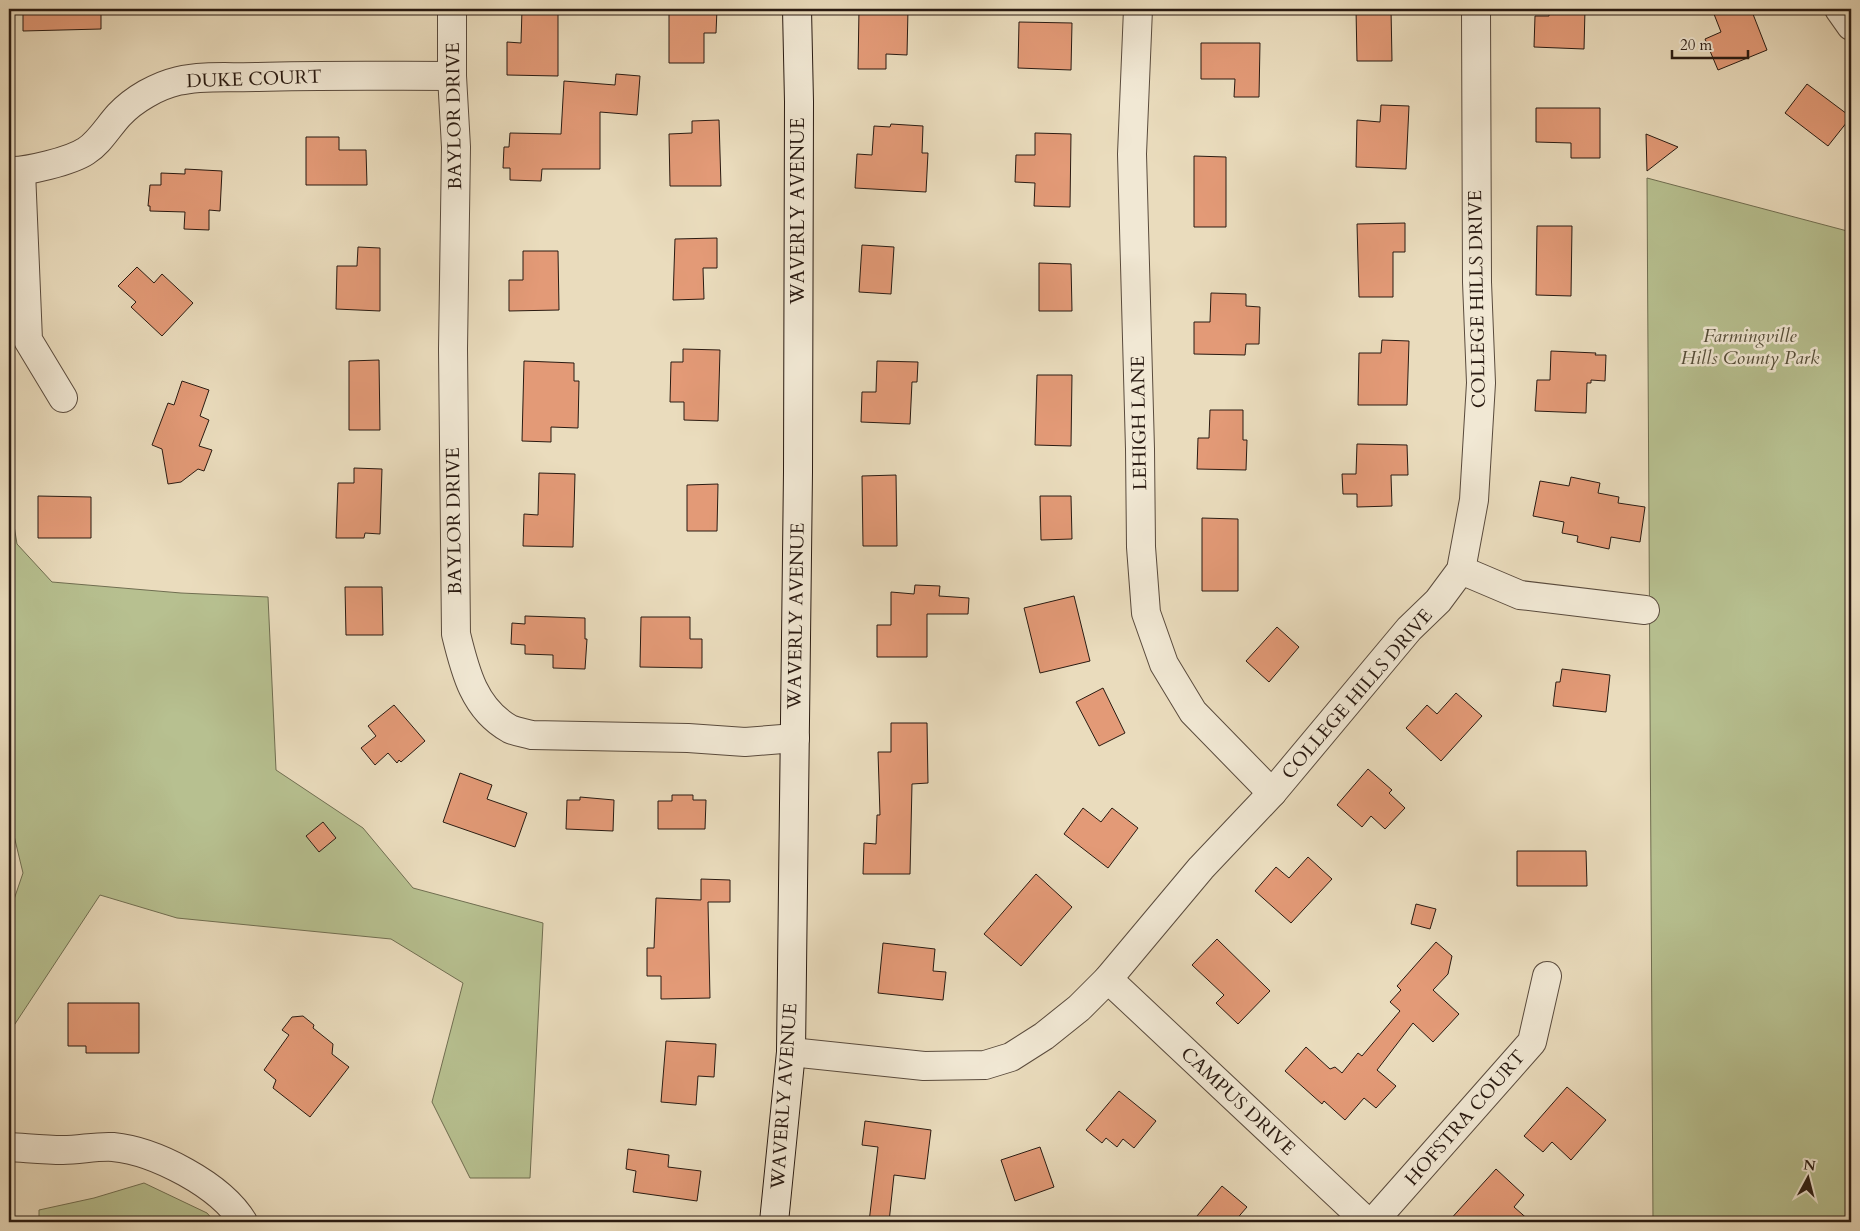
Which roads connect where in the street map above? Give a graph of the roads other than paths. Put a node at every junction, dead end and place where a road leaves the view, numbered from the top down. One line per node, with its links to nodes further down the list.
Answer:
1 (452, 9): 7 (street, BAYLOR DRIVE)
2 (797, 9): 12 (street, WAVERLY AVENUE)
3 (1138, 9): 13 (street, LEHIGH LANE)
4 (1476, 9): 10 (street, COLLEGE HILLS DRIVE)
5 (1839, 9): 6 (street)
6 (1851, 26)
7 (452, 76): 8 (street, DUKE COURT); 12 (street, BAYLOR DRIVE)
8 (15, 171): 9 (street, DUKE COURT)
9 (62, 398)
10 (1461, 570): 11 (street); 13 (street, COLLEGE HILLS DRIVE)
11 (1645, 610)
12 (795, 738): 16 (street, WAVERLY AVENUE)
13 (1272, 793): 15 (street, COLLEGE HILLS DRIVE)
14 (1547, 976): 21 (street, HOFSTRA COURT)
15 (1108, 979): 16 (street, COLLEGE HILLS DRIVE); 20 (street, CAMPUS DRIVE)
16 (791, 1052): 19 (street, WAVERLY AVENUE)
17 (9, 1147): 18 (street)
18 (243, 1222)
19 (774, 1222)
20 (1367, 1222)
21 (1373, 1222)

